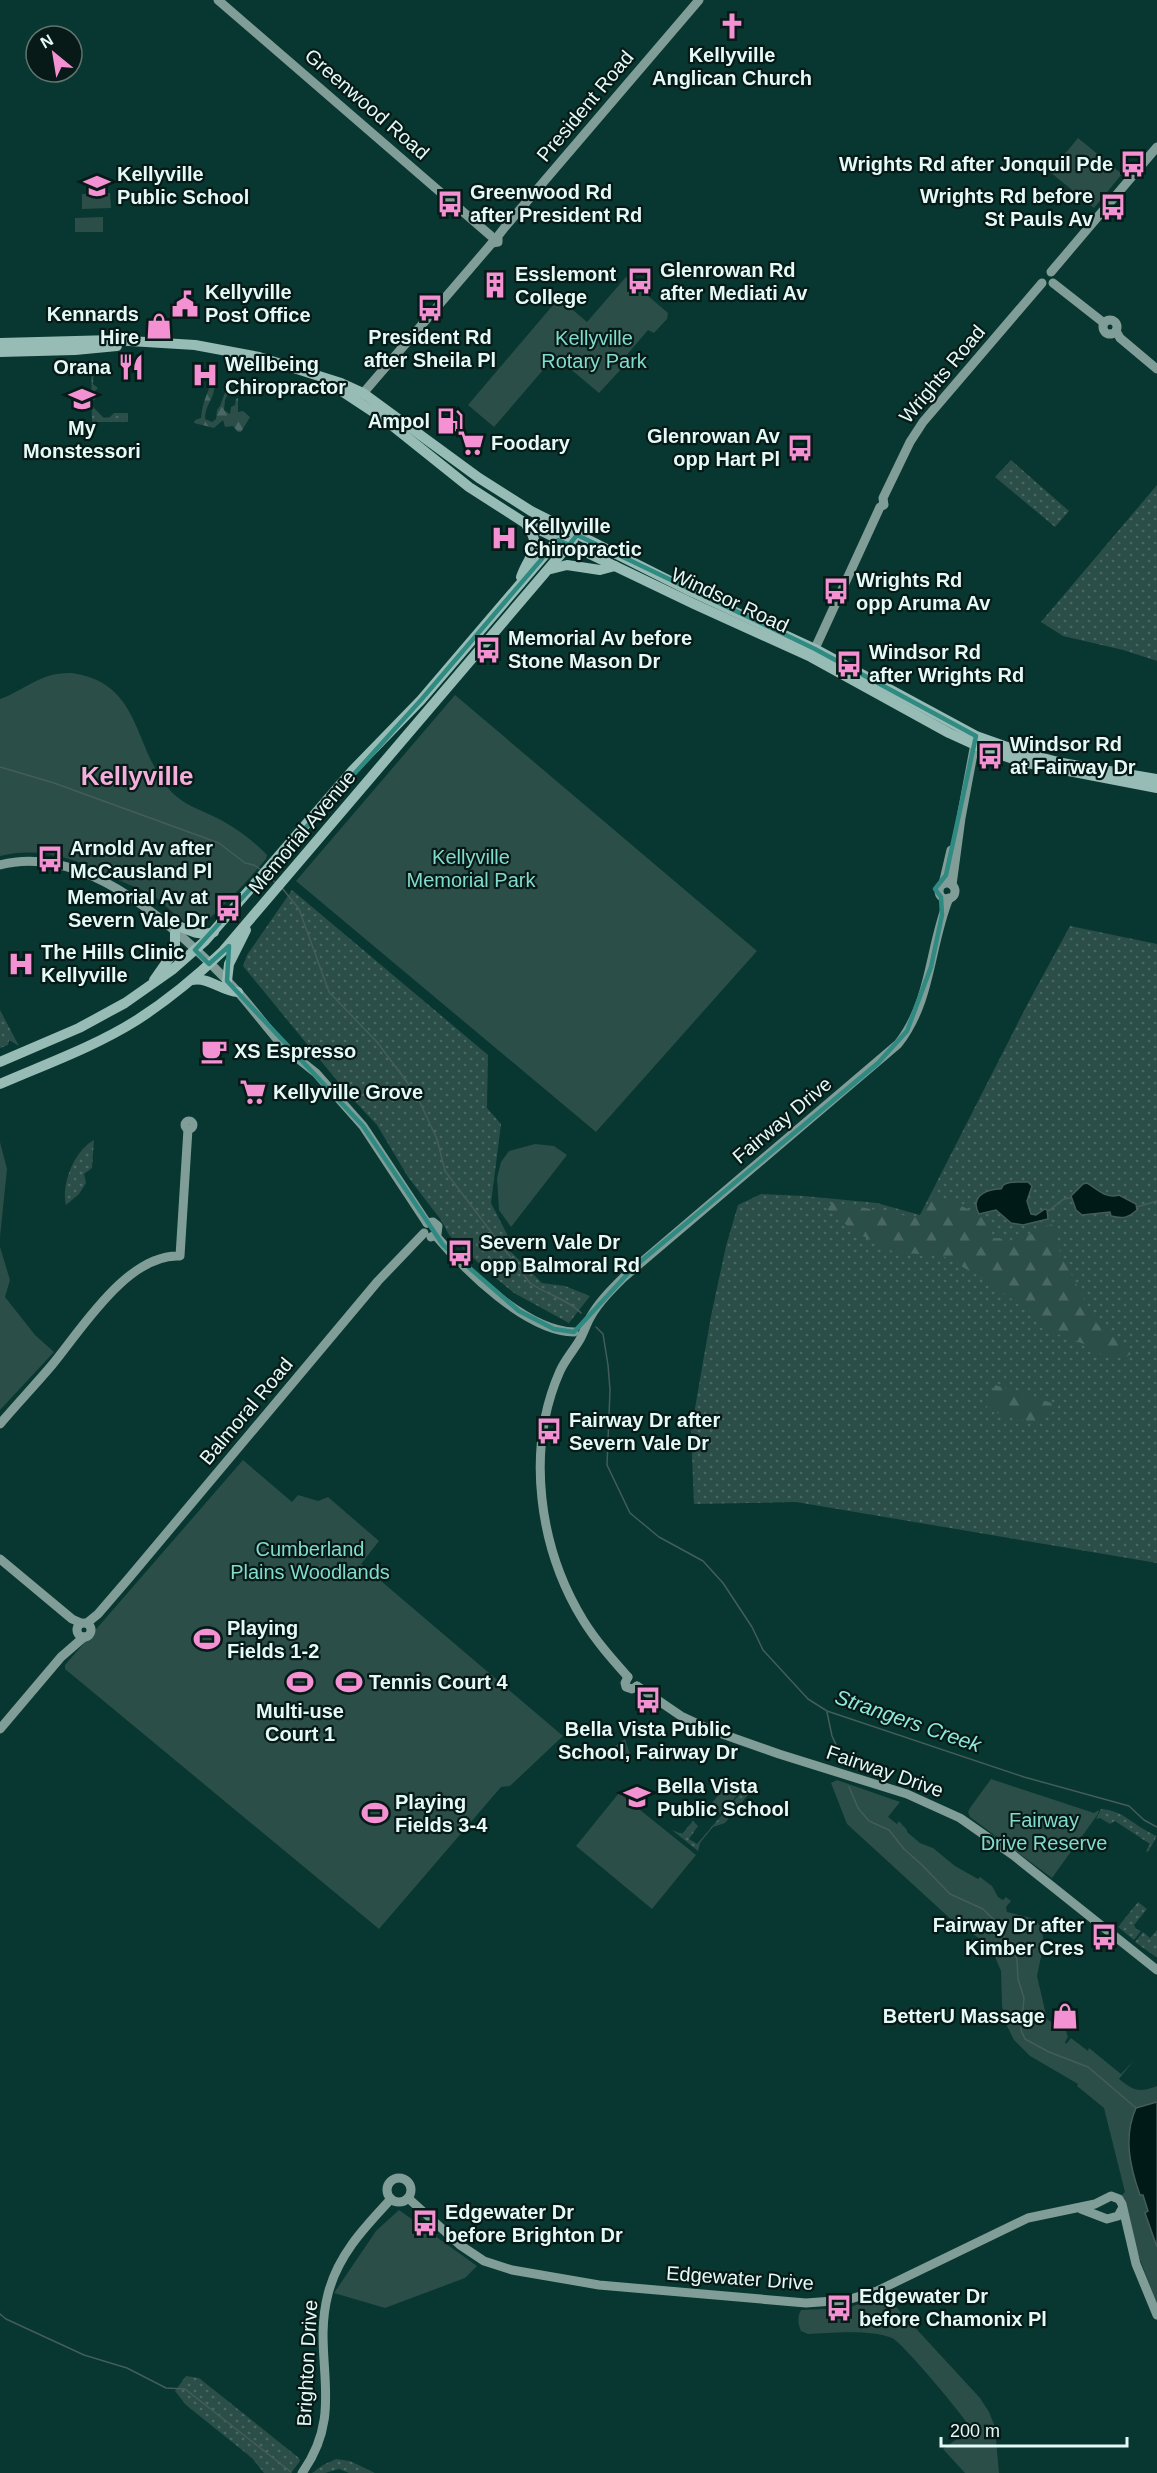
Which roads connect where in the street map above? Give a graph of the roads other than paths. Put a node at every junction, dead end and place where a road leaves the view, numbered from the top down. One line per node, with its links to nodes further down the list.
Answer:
1 (218, 0): 4 (street, Greenwood Road)
2 (699, 0): 4 (street, President Road)
3 (1157, 147): 5 (street)
4 (494, 238): 12 (street, President Road)
5 (1051, 272): 6 (street); 7 (street)
6 (1042, 283): 7 (street); 21 (street, Wrights Road)
7 (1053, 283): 11 (street)
8 (0, 342): 9 (main road, Windsor Road)
9 (126, 343): 10 (main road, Windsor Road); 12 (main road, Windsor Road)
10 (0, 352)
11 (1157, 369)
12 (360, 397): 13 (main road, Windsor Road); 14 (main road, Windsor Road)
13 (525, 523): 16 (main road, Windsor Road); 20 (main road)
14 (566, 530): 15 (main road, Windsor Road); 16 (main road, Memorial Avenue)
15 (577, 535): 17 (main road, Memorial Avenue); 21 (main road, Windsor Road)
16 (558, 540): 17 (main road, Windsor Road); 20 (main road, Memorial Avenue)
17 (570, 545): 18 (main road, Windsor Road); 19 (main road, Memorial Avenue)
18 (615, 566): 19 (main road); 21 (main road, Windsor Road)
19 (550, 569): 27 (main road, Memorial Avenue)
20 (518, 586): 28 (main road, Memorial Avenue)
21 (813, 653): 22 (main road, Windsor Road)
22 (975, 740): 23 (main road, Windsor Road); 24 (main road, Windsor Road); 41 (street, Fairway Drive)
23 (1157, 779)
24 (1157, 788)
25 (0, 865): 26 (street)
26 (164, 923): 28 (main road); 29 (street)
27 (248, 924): 31 (main road, Memorial Avenue); 33 (main road)
28 (213, 932): 30 (main road, Memorial Avenue)
29 (176, 933): 30 (street); 34 (main road)
30 (195, 950): 31 (street); 34 (main road, Memorial Avenue)
31 (209, 964): 32 (main road, Memorial Avenue); 33 (street)
32 (192, 980): 35 (main road); 37 (main road, Memorial Avenue)
33 (227, 981): 35 (street)
34 (149, 988): 36 (main road, Memorial Avenue)
35 (238, 992): 39 (street)
36 (0, 1062)
37 (0, 1084)
38 (188, 1129): 42 (street)
39 (426, 1228): 40 (street); 40 (street); 44 (street, Balmoral Road)
40 (436, 1236): 41 (street)
41 (573, 1338): 46 (street, Fairway Drive)
42 (0, 1424)
43 (0, 1559): 44 (street)
44 (83, 1628): 45 (street, Balmoral Road)
45 (0, 1729)
46 (1157, 1970)
47 (408, 2198): 48 (street); 48 (street); 50 (street, Edgewater Drive)
48 (391, 2199): 56 (street, Brighton Drive)
49 (1101, 2201): 50 (street, Edgewater Drive); 51 (street); 52 (street)
50 (1076, 2208): 52 (street, Edgewater Drive)
51 (1122, 2209): 53 (street); 54 (street)
52 (1103, 2216): 53 (street)
53 (1113, 2219): 54 (street)
54 (1130, 2242): 55 (street)
55 (1157, 2315)
56 (302, 2473)

